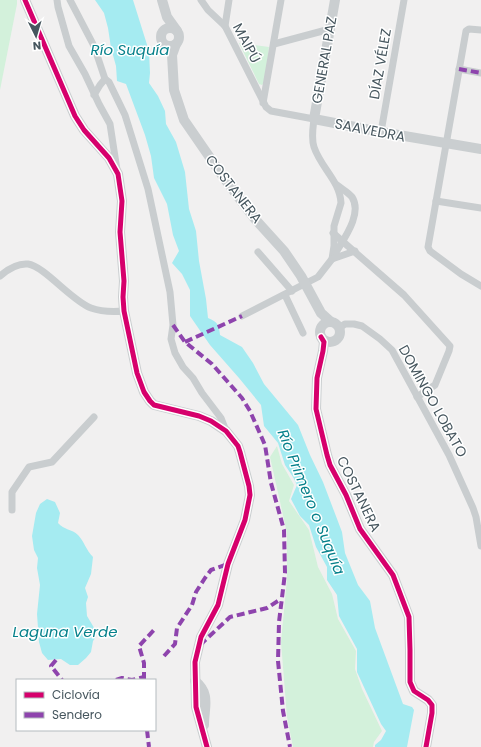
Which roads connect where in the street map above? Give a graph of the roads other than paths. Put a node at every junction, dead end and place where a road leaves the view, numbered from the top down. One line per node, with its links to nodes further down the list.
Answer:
1 (25, 0): 29 (street)
2 (57, 0): 23 (street)
3 (70, 0): 22 (street)
4 (162, 0): 10 (street)
5 (201, 0): 11 (street, MAIPÚ)
6 (229, 0): 11 (street)
7 (282, 0): 17 (street)
8 (334, 0): 12 (street, GENERAL PAZ)
9 (404, 0): 26 (street, DÍAZ VÉLEZ)
10 (167, 17): 14 (street); 15 (street)
11 (225, 26): 24 (street, MAIPÚ)
12 (330, 29): 17 (street); 25 (street, GENERAL PAZ)
13 (481, 30): 20 (street)
14 (163, 31): 15 (street); 18 (street)
15 (177, 31): 16 (street, COSTANERA)
16 (176, 44): 18 (street); 19 (street, COSTANERA)
17 (274, 44): 24 (street)
18 (165, 45): 19 (street)
19 (172, 55): 39 (street, COSTANERA)
20 (459, 69): 21 (street); 27 (street)
21 (481, 73)
22 (105, 79): 23 (street); 53 (street)
23 (94, 95): 29 (street)
24 (264, 103): 25 (street, SAAVEDRA)
25 (314, 119): 26 (street, SAAVEDRA); 30 (street)
26 (381, 132): 27 (street, SAAVEDRA)
27 (446, 144): 28 (street, SAAVEDRA); 31 (street)
28 (481, 149)
29 (118, 174): 43 (street)
30 (337, 185): 33 (street); 34 (street)
31 (436, 201): 32 (street); 40 (street)
32 (481, 208)
33 (333, 233): 34 (street); 37 (street)
34 (343, 241): 35 (street); 37 (street)
35 (355, 251): 37 (street); 51 (street)
36 (258, 252): 41 (street)
37 (332, 259): 39 (street)
38 (0, 276): 43 (street)
39 (306, 284): 41 (street); 44 (street, COSTANERA)
40 (481, 286)
41 (292, 291): 42 (street)
42 (285, 295): 45 (street); 48 (street)
43 (124, 311): 53 (street)
44 (321, 312): 46 (street, COSTANERA); 47 (street, COSTANERA)
45 (242, 316)
46 (335, 325): 47 (street); 49 (street, COSTANERA); 51 (street, DOMINGO LOBATO)
47 (321, 332): 49 (street); 50 (street, COSTANERA)
48 (303, 333)
49 (332, 341): 50 (street, COSTANERA)
50 (323, 351): 57 (street, COSTANERA)
51 (418, 397): 55 (street, DOMINGO LOBATO)
52 (94, 416): 54 (street)
53 (226, 431): 56 (street)
54 (12, 510)
55 (481, 546)
56 (207, 747)
57 (426, 747)

